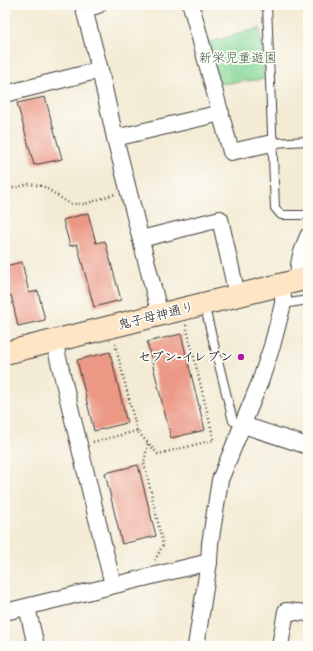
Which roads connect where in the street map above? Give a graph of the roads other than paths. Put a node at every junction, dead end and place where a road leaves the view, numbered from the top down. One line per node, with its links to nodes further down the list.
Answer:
1 (192, 5): 6 (street)
2 (267, 5): 9 (lane)
3 (88, 6): 4 (street)
4 (100, 70): 5 (street); 7 (street)
5 (5, 94)
6 (220, 113): 7 (street); 9 (street)
7 (115, 138): 12 (street)
8 (308, 142): 9 (lane)
9 (272, 143): 10 (lane)
10 (308, 215)
11 (308, 236): 13 (street)
12 (141, 239): 14 (street); 17 (street)
13 (293, 287): 14 (street, 鬼子母神通り); 15 (lane); 20 (street)
14 (237, 295): 16 (street, 鬼子母神通り)
15 (308, 300)
16 (204, 304): 17 (street, 鬼子母神通り); 20 (lane)
17 (160, 315): 18 (street, 鬼子母神通り)
18 (54, 341): 19 (street, 鬼子母神通り); 23 (street)
19 (5, 353)
20 (244, 425): 21 (street); 22 (street)
21 (308, 446)
22 (209, 562): 23 (street); 28 (street)
23 (112, 585): 24 (street)
24 (27, 607): 25 (street); 27 (street)
25 (5, 612)
26 (308, 613): 29 (street)
27 (36, 646)
28 (196, 646)
29 (280, 646)

